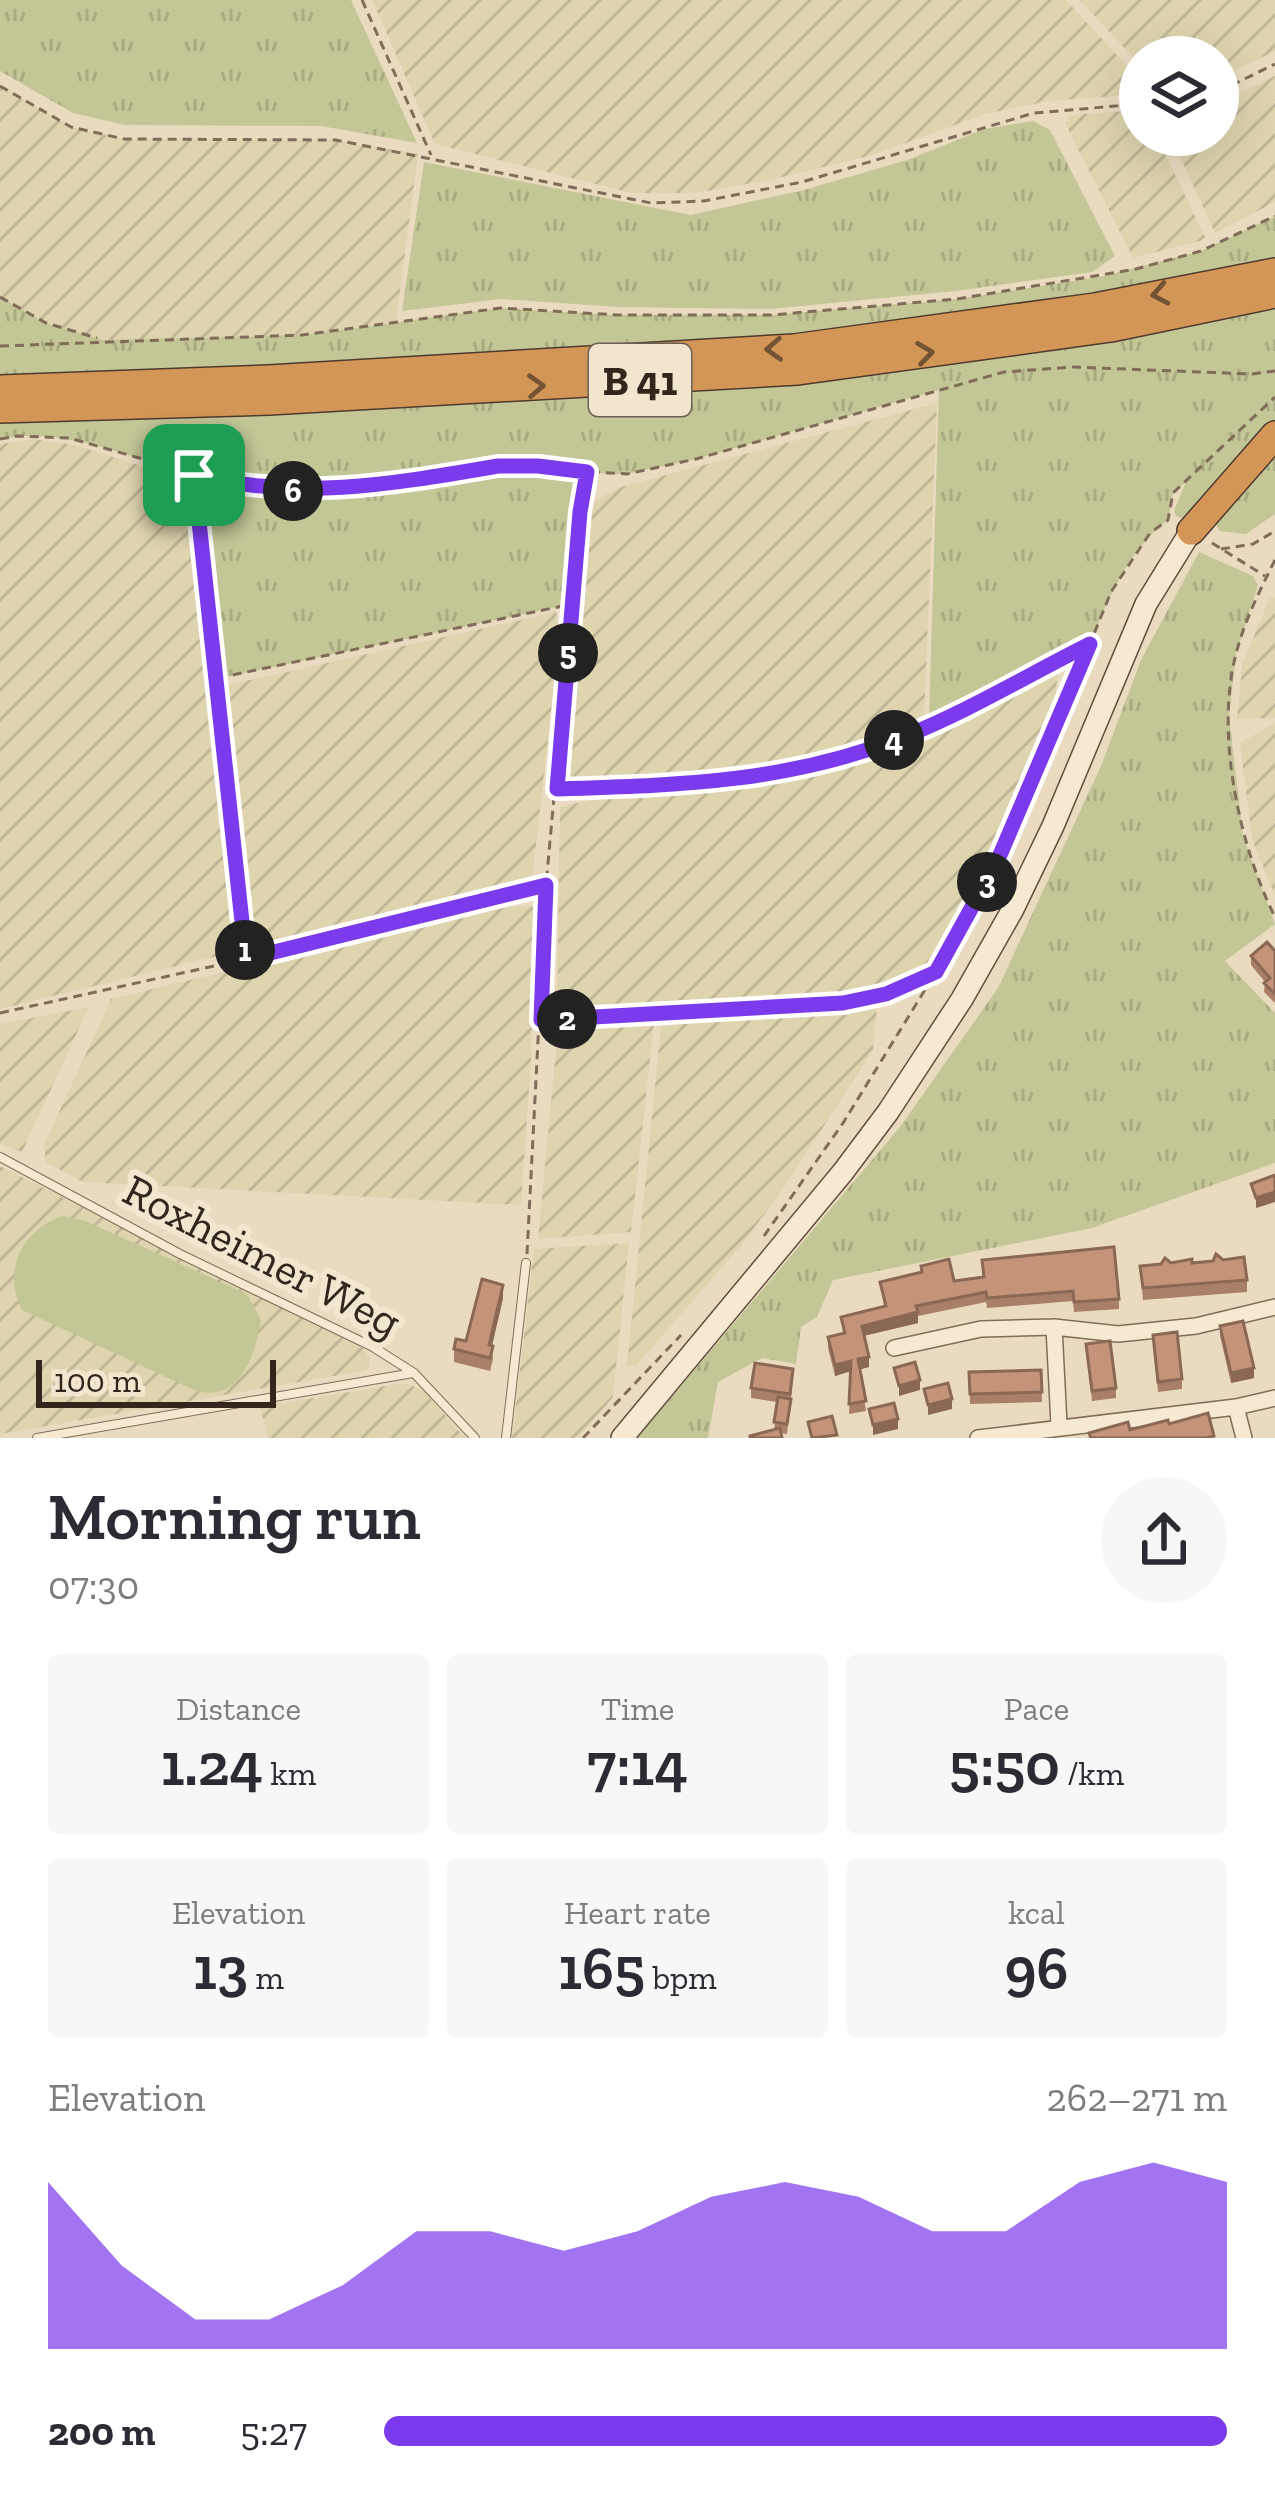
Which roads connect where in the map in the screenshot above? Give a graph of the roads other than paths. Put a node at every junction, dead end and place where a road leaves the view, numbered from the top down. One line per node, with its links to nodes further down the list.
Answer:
1 (1275, 272): 3 (highway, B 41, one-way to 3)
2 (1275, 294): 4 (highway, B 41, one-way to 2)
3 (0, 388)
4 (0, 409)
5 (1275, 435): 6 (highway)
6 (1191, 531): 19 (main road)
7 (0, 1157): 12 (lane, Roxheimer Weg)
8 (526, 1263): 18 (lane)
9 (1275, 1307): 10 (street)
10 (1054, 1328): 11 (street); 15 (street)
11 (894, 1348)
12 (414, 1373): 16 (lane); 17 (lane, Roxheimer Weg)
13 (1275, 1398): 14 (street)
14 (1236, 1407): 15 (street); 21 (street)
15 (1059, 1425): 20 (street)
16 (38, 1438)
17 (475, 1438)
18 (506, 1438)
19 (622, 1438)
20 (978, 1438)
21 (1244, 1438)

